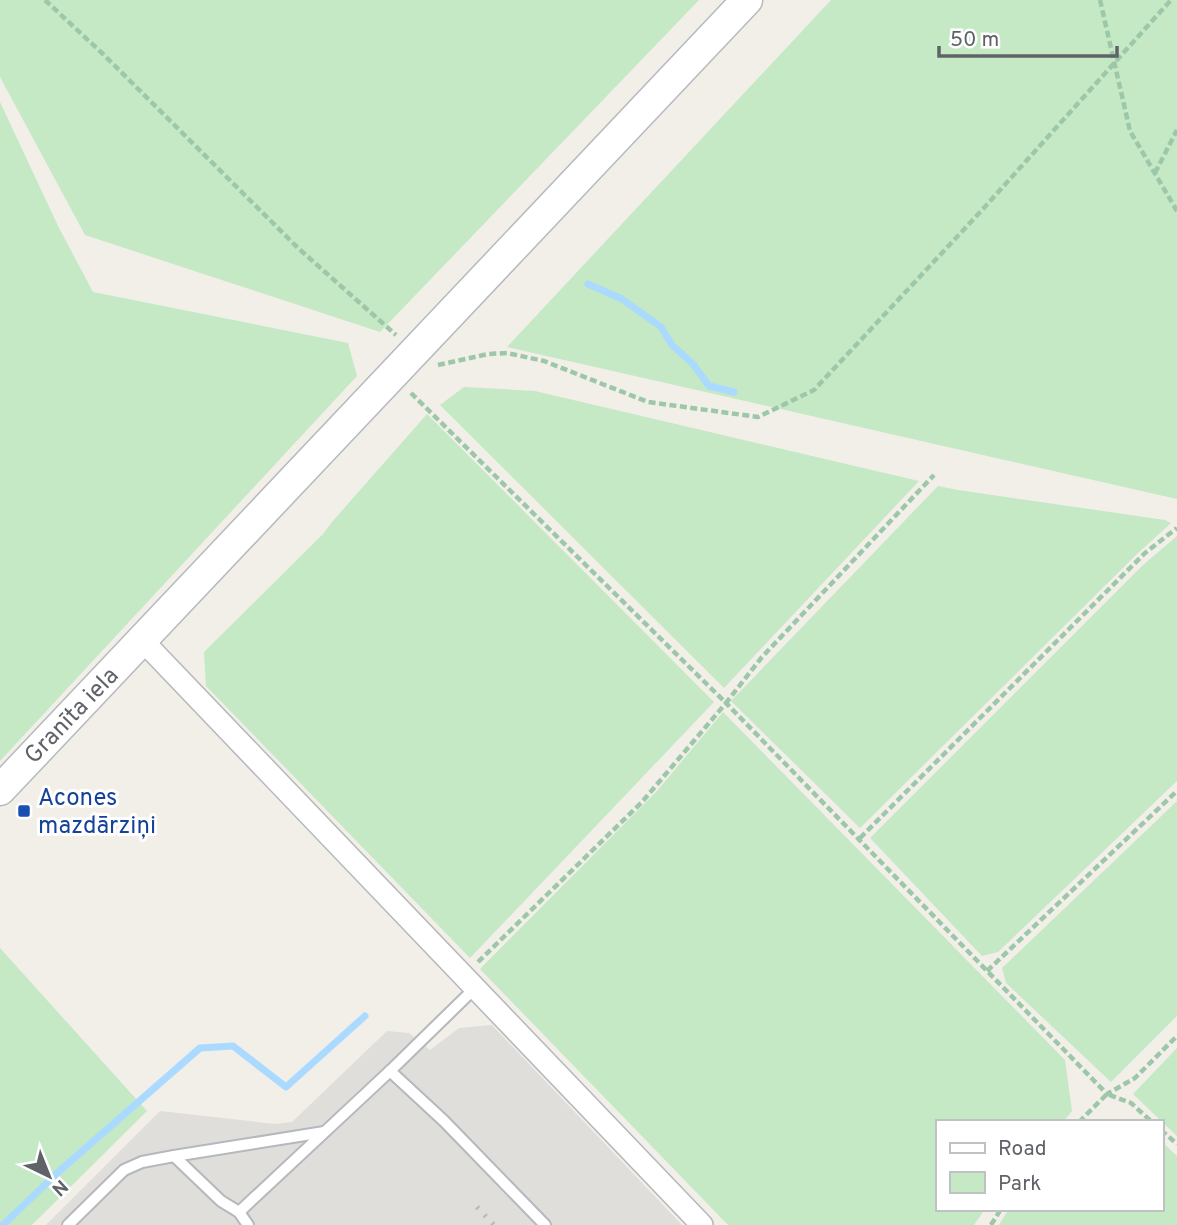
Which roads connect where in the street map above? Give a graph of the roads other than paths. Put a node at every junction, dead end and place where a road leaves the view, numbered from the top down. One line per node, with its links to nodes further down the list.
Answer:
1 (747, 0): 2 (main road, Granīta iela)
2 (142, 640): 3 (main road, Granīta iela); 4 (street)
3 (0, 789)
4 (468, 983): 5 (lane); 12 (street)
5 (390, 1071): 6 (lane); 11 (lane)
6 (324, 1132): 7 (lane); 8 (lane)
7 (174, 1156): 8 (lane); 9 (lane)
8 (239, 1212): 10 (lane)
9 (68, 1225)
10 (248, 1225)
11 (545, 1225)
12 (702, 1225)

